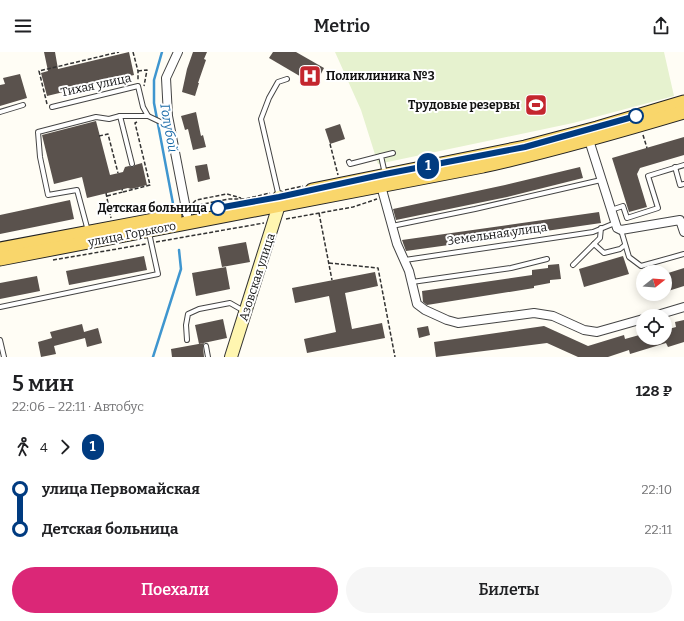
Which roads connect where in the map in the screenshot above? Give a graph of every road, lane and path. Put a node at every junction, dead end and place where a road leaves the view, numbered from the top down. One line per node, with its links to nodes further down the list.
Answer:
1 (119, 52): 10 (path)
2 (133, 52): 4 (path)
3 (178, 52): 15 (street)
4 (138, 71): 6 (path); 7 (path)
5 (287, 79): 36 (lane)
6 (137, 83)
7 (144, 86)
8 (684, 102): 16 (main road, улица Горького)
9 (23, 105): 11 (lane)
10 (52, 105): 14 (lane, Тихая улица)
11 (0, 112)
12 (684, 112): 16 (main road, улица Горького)
13 (120, 116): 14 (lane); 24 (lane); 47 (lane)
14 (148, 116): 15 (lane); 33 (path)
15 (167, 125): 38 (street)
16 (588, 135): 29 (main road, улица Горького); 30 (street)
17 (644, 135): 20 (path)
18 (100, 136): 27 (path)
19 (330, 144): 28 (path)
20 (647, 148)
21 (393, 153): 22 (lane)
22 (381, 156): 23 (lane); 29 (lane)
23 (349, 162)
24 (132, 164)
25 (684, 165): 26 (lane)
26 (675, 168): 31 (lane); 37 (lane)
27 (118, 173)
28 (340, 178)
29 (383, 180): 36 (main road, улица Горького); 44 (street)
30 (601, 180): 37 (street); 44 (lane)
31 (684, 184)
32 (122, 189): 33 (path)
33 (123, 192): 35 (path)
34 (106, 193): 35 (path)
35 (107, 196): 40 (path)
36 (279, 201): 38 (main road, улица Горького); 42 (main road, Азовская улица); 49 (main road, улица Горького)
37 (610, 210): 43 (street)
38 (186, 211): 38 (path); 47 (main road, улица Горького)
39 (319, 213): 58 (path)
40 (112, 219)
41 (682, 219): 46 (street); 48 (street)
42 (274, 221): 49 (path); 65 (main road, Азовская улица)
43 (615, 223): 45 (lane, Земельная улица); 46 (street)
44 (392, 226): 56 (street)
45 (601, 228): 50 (lane); 56 (lane, Земельная улица)
46 (621, 230): 51 (lane)
47 (88, 232): 52 (main road, улица Горького)
48 (684, 232)
49 (150, 237): 54 (main road, улица Горького); 57 (path); 62 (lane)
50 (594, 244): 51 (lane); 59 (lane)
51 (626, 245): 53 (lane)
52 (0, 249)
53 (684, 254)
54 (0, 259)
55 (547, 259): 61 (lane)
56 (405, 260): 61 (street)
57 (47, 261)
58 (328, 263): 60 (path); 73 (path)
59 (573, 265)
60 (332, 280)
61 (412, 282): 66 (street)
62 (0, 307)
63 (684, 307): 64 (street)
64 (672, 311)
65 (246, 312): 68 (lane); 72 (main road, Азовская улица)
66 (636, 321)
67 (0, 340): 70 (lane)
68 (187, 340)
69 (206, 346): 71 (lane)
70 (4, 357)
71 (208, 357)
72 (231, 357)
73 (395, 357)

